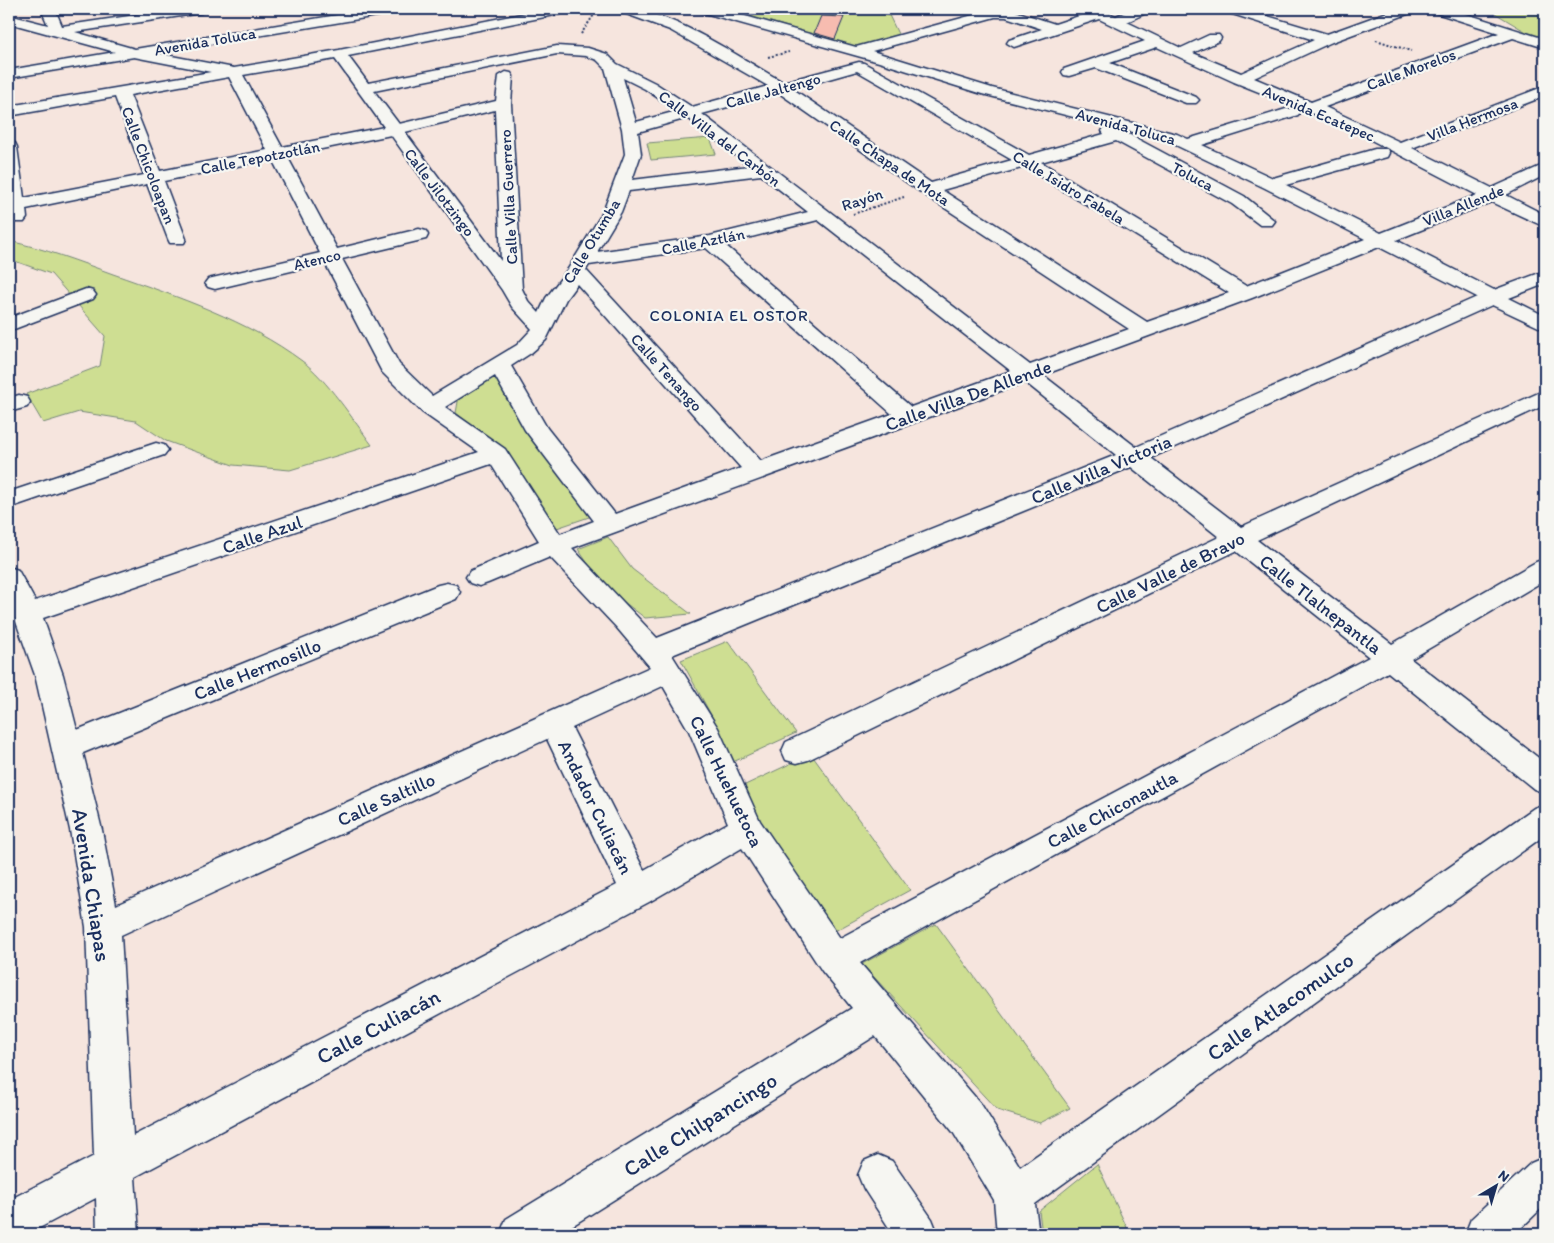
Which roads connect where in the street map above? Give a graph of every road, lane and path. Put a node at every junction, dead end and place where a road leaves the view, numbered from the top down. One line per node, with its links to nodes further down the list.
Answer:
1 (38, 9): 18 (street)
2 (48, 9): 22 (street)
3 (201, 9): 22 (street)
4 (395, 9): 16 (street, Avenida Toluca)
5 (565, 9): 30 (street)
6 (598, 9): 31 (path)
7 (626, 9): 20 (street, Calle Chapa de Mota)
8 (706, 9): 35 (street, Avenida Toluca)
9 (1143, 9): 19 (street)
10 (1232, 9): 17 (street)
11 (1282, 9): 17 (street)
12 (1408, 9): 23 (street)
13 (1438, 9): 24 (street)
14 (652, 10): 20 (street)
15 (1095, 11): 19 (street, Avenida Ecatepec); 21 (street)
16 (356, 12): 30 (street); 32 (street, Avenida Toluca)
17 (1255, 16): 26 (street)
18 (11, 20): 22 (street)
19 (1114, 22): 27 (street, Avenida Ecatepec)
20 (675, 27): 47 (street, Calle Chapa de Mota)
21 (1056, 29): 28 (street); 35 (street, Calle Jaltengo)
22 (58, 31): 32 (street)
23 (1347, 31): 26 (street); 37 (path)
24 (1513, 33): 29 (street); 37 (street, Calle Morelos)
25 (1214, 38): 33 (street)
26 (1327, 39): 44 (street)
27 (1157, 42): 33 (street, Avenida Ecatepec); 38 (street)
28 (1014, 43)
29 (1545, 44)
30 (363, 48): 34 (street)
31 (588, 52): 39 (street, Calle Villa del Carbón); 46 (street, Calle Villa del Carbón)
32 (134, 53): 41 (street); 42 (street, Avenida Toluca)
33 (1180, 53): 44 (street, Avenida Ecatepec)
34 (339, 54): 41 (street); 46 (street, Calle Jilotzingo)
35 (858, 59): 36 (street, Avenida Toluca); 45 (street, Calle Isidro Fabela); 47 (street, Calle Jaltengo)
36 (884, 59): 45 (street); 56 (street, Avenida Toluca)
37 (1437, 59): 52 (street, Calle Morelos)
38 (1098, 63): 40 (street); 50 (street)
39 (612, 67): 55 (street, Calle Villa del Carbón); 57 (street, Calle Otumba)
40 (1069, 72)
41 (233, 73): 49 (street); 64 (street)
42 (9, 74)
43 (506, 76): 51 (street, Calle Villa Guerrero)
44 (1240, 79): 52 (street, Avenida Ecatepec)
45 (891, 84): 65 (street, Calle Isidro Fabela)
46 (366, 88): 58 (street, Calle Jilotzingo)
47 (782, 88): 55 (street, Calle Jaltengo); 71 (street, Calle Chapa de Mota)
48 (1545, 90): 62 (street, Villa Hermosa)
49 (121, 92): 53 (street); 68 (street, Calle Chicoloapan)
50 (1191, 100)
51 (503, 104): 58 (street, Calle Tepotzotlán); 86 (street, Calle Villa Guerrero)
52 (1311, 107): 62 (street, Avenida Ecatepec)
53 (9, 111)
54 (1292, 112): 60 (street)
55 (690, 113): 57 (street, Calle Jaltengo); 67 (street, Calle Villa del Carbón)
56 (1097, 118): 59 (street, Toluca); 60 (street, Avenida Toluca)
57 (630, 129): 70 (street, Calle Otumba)
58 (393, 130): 64 (street, Calle Tepotzotlán); 86 (street, Calle Jilotzingo)
59 (1118, 135): 65 (street); 74 (street, Toluca)
60 (1189, 144): 69 (street, Avenida Toluca)
61 (9, 147): 68 (street, Calle Tepotzotlán)
62 (1398, 148): 72 (street, Avenida Ecatepec)
63 (1381, 153): 69 (street)
64 (276, 154): 68 (street, Calle Tepotzotlán); 80 (street)
65 (1028, 161): 71 (street); 84 (street, Calle Isidro Fabela)
66 (1545, 169): 72 (street, Villa Allende)
67 (763, 170): 70 (street); 73 (street, Calle Villa del Carbón)
68 (154, 178): 77 (street, Calle Chicoloapan)
69 (1271, 184): 78 (street, Avenida Toluca)
70 (623, 186): 81 (street, Calle Otumba)
71 (928, 189): 73 (path, Rayón); 92 (street, Calle Chapa de Mota)
72 (1492, 195): 75 (street, Avenida Ecatepec); 78 (street, Villa Allende)
73 (826, 217): 79 (street, Calle Aztlán); 94 (street, Calle Villa del Carbón)
74 (1266, 221)
75 (1545, 222)
76 (419, 235): 80 (street, Atenco)
77 (177, 239)
78 (1379, 239): 84 (street, Calle Villa De Allende); 87 (street, Avenida Toluca)
79 (710, 242): 81 (street, Calle Aztlán); 97 (street)
80 (332, 256): 83 (street, Atenco); 96 (street, Calle Huehuetoca)
81 (579, 266): 88 (street, Calle Otumba); 101 (street, Calle Tenango)
82 (1545, 277): 87 (street, Calle Villa Victoria)
83 (215, 283)
84 (1245, 294): 92 (street, Calle Villa De Allende)
85 (86, 295): 90 (street)
86 (516, 296): 88 (street, Calle Otumba); 91 (street, Calle Jilotzingo)
87 (1493, 297): 89 (street, Avenida Toluca); 100 (street, Calle Villa Victoria)
88 (556, 298): 91 (street, Calle Otumba)
89 (1545, 324)
90 (9, 325)
91 (542, 329): 93 (street, Calle Otumba)
92 (1146, 331): 94 (street, Calle Villa De Allende)
93 (500, 365): 96 (street, Calle Otumba); 103 (street)
94 (1026, 372): 97 (street, Calle Villa De Allende); 100 (street, Calle Tlalnepantla)
95 (1545, 397): 104 (street, Calle Valle de Bravo)
96 (430, 407): 99 (street, Calle Huehuetoca)
97 (908, 417): 101 (street, Calle Villa De Allende)
98 (156, 450): 102 (street)
99 (497, 454): 105 (street, Calle Huehuetoca); 110 (street, Calle Azul)
100 (1133, 457): 104 (street, Calle Tlalnepantla); 112 (street, Calle Villa Victoria)
101 (758, 472): 103 (street, Calle Villa De Allende)
102 (9, 500)
103 (610, 525): 105 (street, Calle Villa De Allende)
104 (1238, 539): 111 (street, Calle Tlalnepantla); 115 (street, Calle Valle de Bravo)
105 (554, 545): 108 (street); 112 (street, Calle Huehuetoca)
106 (1545, 568): 111 (street, Calle Chiconautla)
107 (9, 576): 110 (street, Avenida Chiapas)
108 (479, 577)
109 (447, 592): 114 (street, Calle Hermosillo)
110 (28, 613): 114 (street, Avenida Chiapas)
111 (1390, 658): 116 (street, Calle Tlalnepantla); 121 (street, Calle Chiconautla)
112 (661, 661): 113 (street, Calle Saltillo); 118 (street, Calle Huehuetoca)
113 (554, 723): 119 (street, Andador Culiacán); 120 (street, Calle Saltillo)
114 (67, 747): 120 (street, Avenida Chiapas)
115 (797, 751)
116 (1545, 780)
117 (1545, 817): 126 (street, Calle Atlacomulco)
118 (747, 829): 119 (street, Calle Culiacán); 121 (street, Calle Huehuetoca)
119 (637, 891): 123 (street, Calle Culiacán)
120 (103, 927): 123 (street, Avenida Chiapas)
121 (834, 959): 122 (street, Calle Huehuetoca)
122 (878, 1013): 126 (street, Calle Huehuetoca); 129 (street, Calle Chilpancingo)
123 (115, 1166): 127 (street, Calle Culiacán); 128 (street, Avenida Chiapas)
124 (878, 1175): 130 (street)
125 (1545, 1176): 132 (street)
126 (1014, 1194): 131 (street, Calle Huehuetoca)
127 (9, 1222)
128 (118, 1234)
129 (521, 1234)
130 (917, 1234)
131 (1018, 1234)
132 (1486, 1234)

